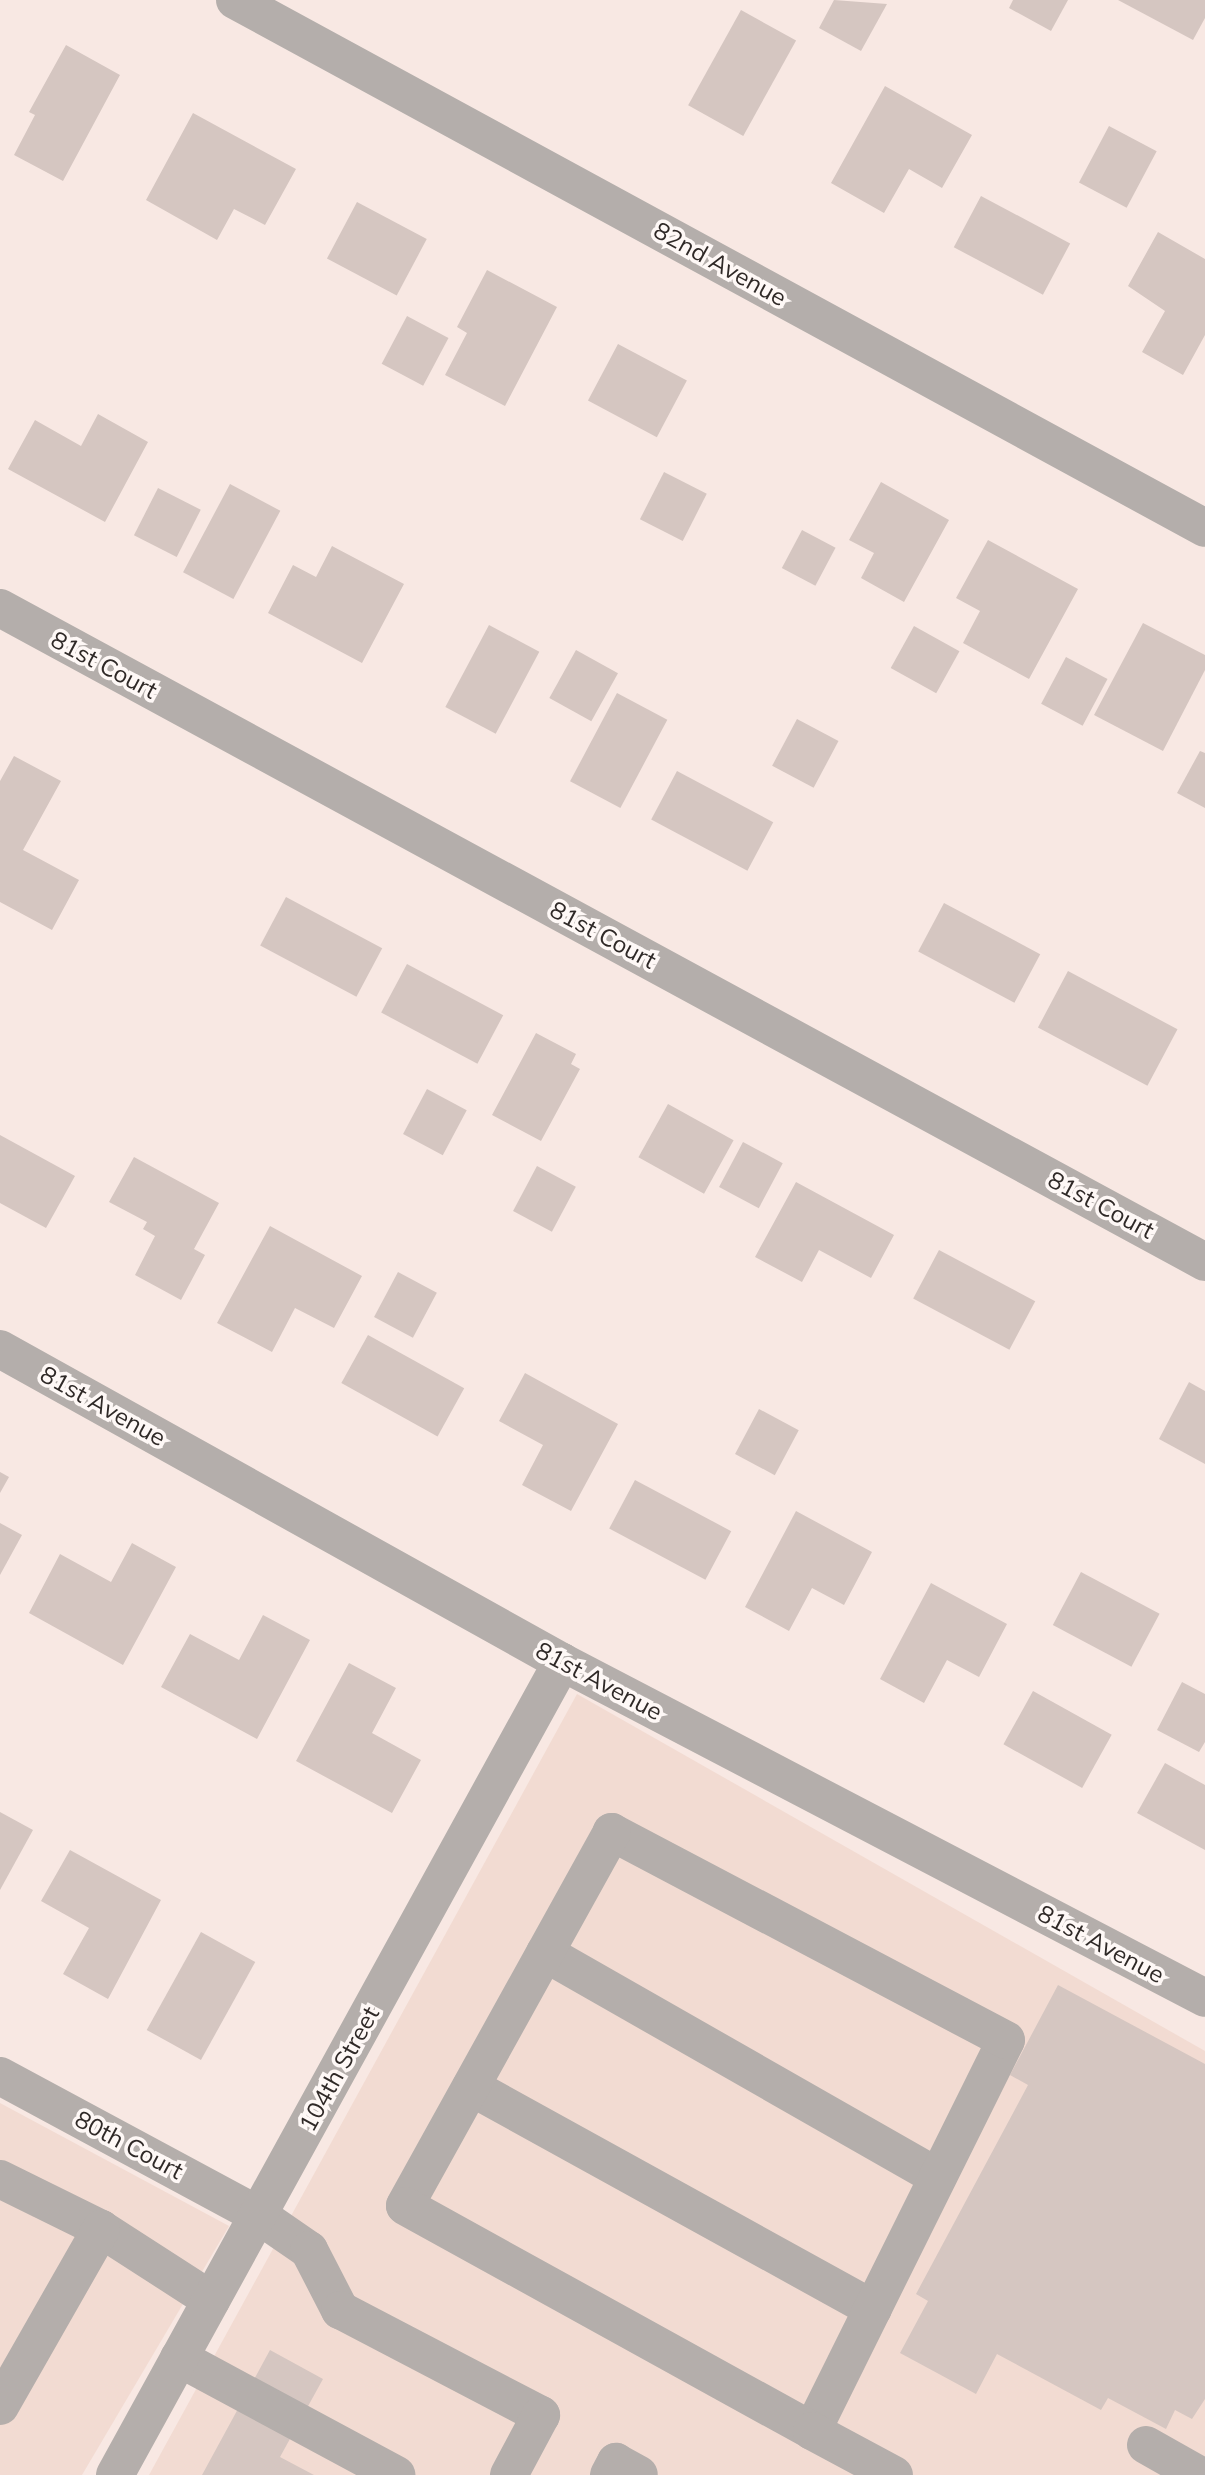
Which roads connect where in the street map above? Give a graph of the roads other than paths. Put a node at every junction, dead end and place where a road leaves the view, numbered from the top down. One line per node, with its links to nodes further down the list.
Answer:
1 (235, 0): 2 (street, 82nd Avenue)
2 (1205, 528)
3 (0, 608): 4 (street, 81st Court)
4 (1205, 1262)
5 (0, 1349): 6 (street, 81st Avenue)
6 (562, 1662): 8 (street, 81st Avenue); 13 (street, 104th Street)
7 (545, 1953): 10 (street); 11 (street); 11 (street)
8 (1205, 1998)
9 (0, 2076): 13 (street, 80th Court)
10 (471, 2087): 16 (street); 19 (street)
11 (938, 2176): 16 (street)
12 (0, 2179): 14 (street)
13 (258, 2215): 15 (street, 104th Street); 23 (street, 80th Court)
14 (101, 2229): 15 (street); 18 (street)
15 (211, 2300): 17 (street, 104th Street)
16 (873, 2309): 19 (street)
17 (179, 2358): 21 (street, 104th Street); 22 (street)
18 (0, 2406)
19 (812, 2431): 26 (street)
20 (1146, 2445): 27 (street)
21 (115, 2475)
22 (396, 2475)
23 (509, 2475)
24 (609, 2475): 25 (street)
25 (639, 2475)
26 (894, 2475)
27 (1199, 2475)

